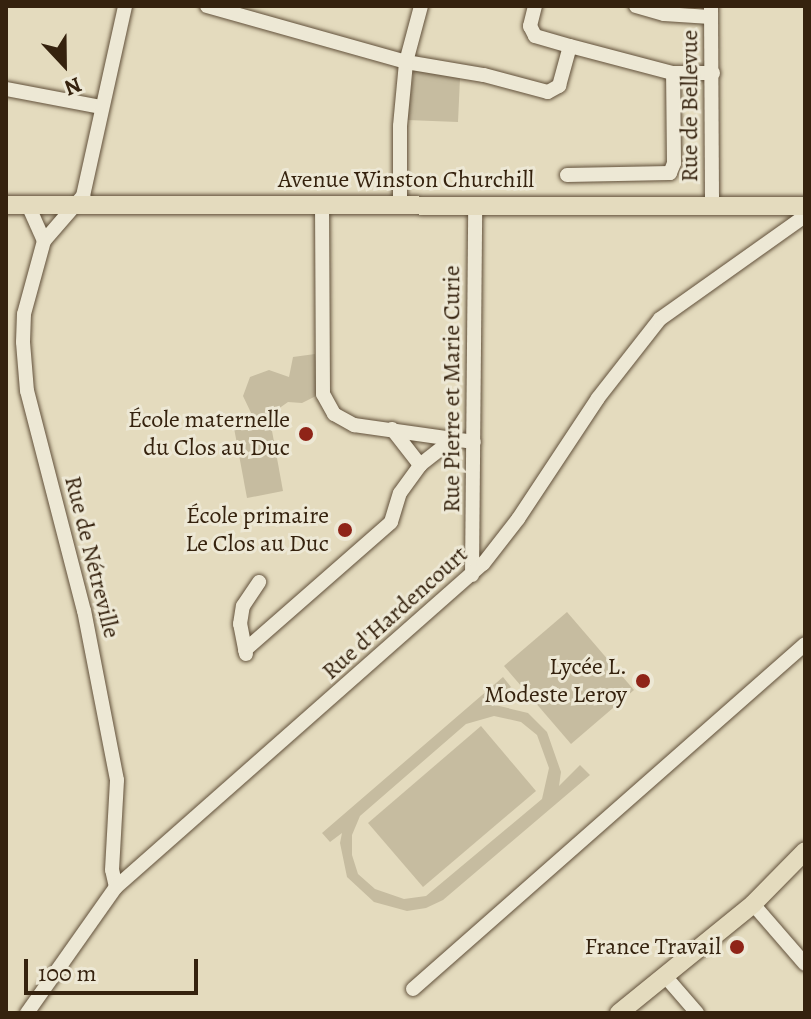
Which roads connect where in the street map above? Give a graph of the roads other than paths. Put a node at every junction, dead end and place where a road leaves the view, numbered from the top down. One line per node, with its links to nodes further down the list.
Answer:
1 (125, 6): 12 (street)
2 (421, 6): 8 (street)
3 (535, 6): 7 (street)
4 (636, 6): 6 (street)
5 (214, 7): 8 (street)
6 (711, 12): 10 (street, Rue de Bellevue)
7 (570, 46): 8 (street); 9 (street)
8 (406, 62): 15 (street)
9 (673, 73): 10 (street); 13 (street)
10 (713, 73): 20 (street, Rue de Bellevue)
11 (6, 89): 12 (street)
12 (101, 107): 19 (street)
13 (567, 175)
14 (322, 203): 15 (main road, Avenue Winston Churchill); 19 (main road, Avenue Winston Churchill); 26 (street)
15 (400, 204): 16 (main road, Avenue Winston Churchill)
16 (475, 204): 20 (main road, Avenue Winston Churchill); 28 (street, Rue Pierre et Marie Curie)
17 (6, 205): 18 (main road, Avenue Winston Churchill)
18 (28, 205): 19 (main road, Avenue Winston Churchill); 25 (street)
19 (75, 206): 25 (street, Rue de Nétreville)
20 (712, 206): 21 (main road, Avenue Winston Churchill)
21 (784, 206): 22 (main road, Avenue Winston Churchill); 24 (street)
22 (805, 206)
23 (805, 216): 24 (street, Rue d'Hardencourt)
24 (779, 237): 30 (street, Rue d'Hardencourt)
25 (44, 241): 34 (street, Rue de Nétreville)
26 (392, 429): 27 (street); 29 (street)
27 (453, 439): 28 (street); 29 (street)
28 (474, 442): 30 (street, Rue Pierre et Marie Curie)
29 (420, 465): 31 (street)
30 (472, 575): 34 (street, Rue d'Hardencourt)
31 (259, 582)
32 (805, 644): 38 (street)
33 (805, 851): 35 (main road)
34 (116, 887): 39 (street, Rue d'Hardencourt)
35 (753, 904): 36 (street); 37 (main road)
36 (805, 964)
37 (665, 976): 40 (main road); 41 (street)
38 (413, 989)
39 (27, 1013)
40 (619, 1013)
41 (697, 1013)

